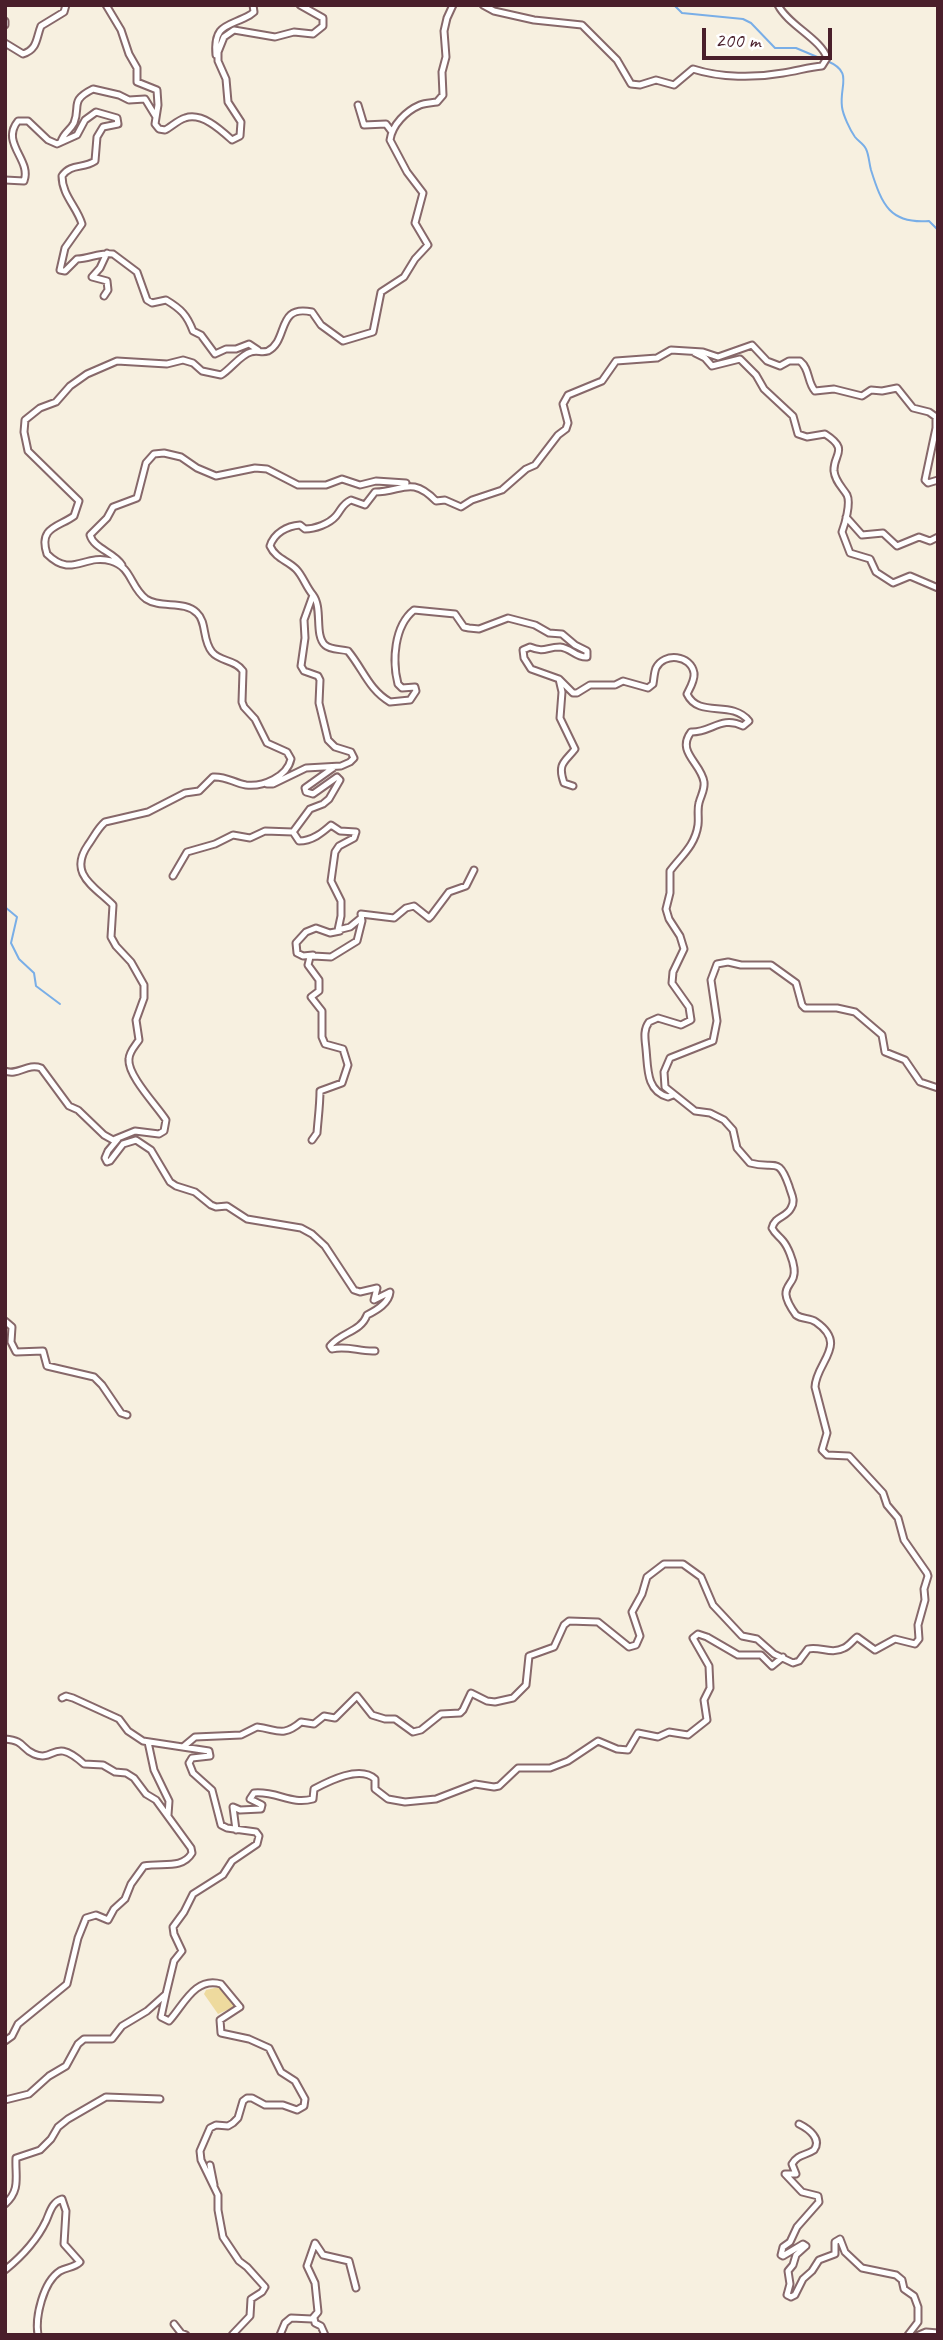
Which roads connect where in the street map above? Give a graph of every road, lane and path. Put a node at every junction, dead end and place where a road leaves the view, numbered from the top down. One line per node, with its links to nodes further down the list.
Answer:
1 (66, 5): 10 (street)
2 (106, 5): 13 (street)
3 (253, 5): 11 (street)
4 (300, 5): 11 (street)
5 (447, 5): 9 (street)
6 (453, 5): 9 (street)
7 (483, 5): 8 (street)
8 (778, 5)
9 (449, 14): 14 (street)
10 (5, 43)
11 (218, 57): 13 (street)
12 (358, 105): 14 (street)
13 (156, 117): 15 (street)
14 (393, 132): 19 (street)
15 (61, 142): 16 (street); 17 (street)
16 (5, 180)
17 (107, 253): 18 (street); 19 (street)
18 (104, 296)
19 (258, 351): 25 (street)
20 (693, 352): 21 (street); 22 (street); 23 (street)
21 (938, 480)
22 (412, 487): 25 (street); 27 (street)
23 (846, 517): 24 (street); 26 (street)
24 (938, 537)
25 (122, 566): 30 (street)
26 (938, 588)
27 (313, 595): 28 (street); 29 (street)
28 (559, 679): 31 (street); 40 (street)
29 (336, 766): 30 (street); 32 (street)
30 (261, 783): 41 (street)
31 (573, 786)
32 (293, 832): 34 (street); 36 (street)
33 (474, 870): 35 (street)
34 (173, 876)
35 (361, 918): 36 (street); 37 (street)
36 (340, 931): 37 (street)
37 (313, 956): 42 (street)
38 (5, 1071): 41 (street)
39 (938, 1088): 40 (street)
40 (673, 1095): 46 (street)
41 (118, 1139): 44 (street)
42 (312, 1140)
43 (5, 1321): 45 (street)
44 (375, 1351)
45 (127, 1415)
46 (783, 1657): 50 (street); 52 (street)
47 (62, 1698): 49 (street)
48 (5, 1739): 51 (street)
49 (148, 1742): 50 (street); 51 (street)
50 (183, 1747): 52 (street)
51 (167, 1815): 54 (street)
52 (236, 1830): 53 (street)
53 (166, 1994): 56 (street); 59 (street)
54 (5, 2041)
55 (160, 2099): 60 (street)
56 (5, 2100)
57 (799, 2124): 71 (street)
58 (210, 2165): 59 (street)
59 (213, 2188): 68 (street)
60 (5, 2204)
61 (5, 2270): 66 (street)
62 (356, 2288): 63 (street)
63 (314, 2318): 69 (street); 70 (street)
64 (174, 2324): 67 (street)
65 (938, 2333): 72 (street)
66 (38, 2335)
67 (186, 2335)
68 (232, 2335)
69 (280, 2335)
70 (325, 2335)
71 (908, 2335)
72 (919, 2335)

